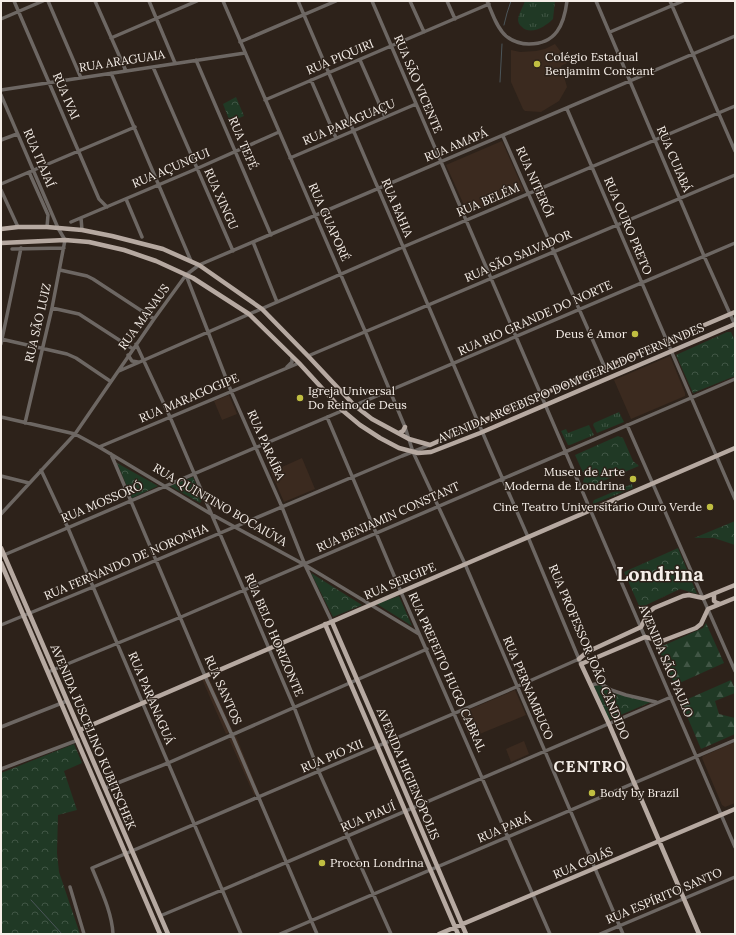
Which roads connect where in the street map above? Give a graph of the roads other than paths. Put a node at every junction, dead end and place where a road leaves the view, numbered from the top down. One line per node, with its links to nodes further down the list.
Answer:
1 (14, 1): 19 (street, RUA IVAI)
2 (43, 1): 19 (street)
3 (48, 1): 39 (street)
4 (94, 1): 27 (street)
5 (149, 1): 22 (street)
6 (197, 1): 22 (street)
7 (223, 1): 28 (street, RUA GUAPORÉ)
8 (298, 1): 20 (street, RUA BAHIA)
9 (336, 1): 20 (street)
10 (372, 1): 29 (street, RUA SÃO VICENTE)
11 (410, 1): 24 (street)
12 (447, 1): 23 (street)
13 (566, 1): 17 (street)
14 (596, 1): 25 (street, RUA CUIABÁ)
15 (670, 1): 18 (street)
16 (683, 1): 18 (street)
17 (488, 3): 23 (street, RUA PIQUIRI)
18 (672, 6): 25 (street); 31 (street)
19 (19, 11): 21 (street); 42 (street, RUA IVAI)
20 (304, 15): 28 (street); 38 (street, RUA BAHIA)
21 (1, 19)
22 (156, 19): 27 (street); 34 (street)
23 (455, 19): 24 (street, RUA PIQUIRI)
24 (424, 32): 29 (street, RUA PIQUIRI)
25 (610, 32): 41 (street, RUA CUIABÁ)
26 (735, 36): 31 (street, RUA AMAPÁ)
27 (111, 38): 36 (street)
28 (240, 42): 30 (street, RUA GUAPORÉ)
29 (391, 46): 33 (street, RUA PIQUIRI); 46 (street, RUA SÃO VICENTE)
30 (245, 52): 32 (street, RUA ARAGUAIA); 45 (street, RUA GUAPORÉ)
31 (693, 54): 41 (street, RUA AMAPÁ); 49 (street)
32 (196, 60): 34 (street, RUA ARAGUAIA); 61 (street, RUA TEFÉ)
33 (360, 60): 38 (street, RUA PIQUIRI); 50 (street)
34 (175, 63): 35 (street, RUA ARAGUAIA)
35 (153, 67): 36 (street, RUA ARAGUAIA); 65 (street, RUA XINGU)
36 (126, 71): 37 (street, RUA ARAGUAIA)
37 (111, 73): 39 (street, RUA ARAGUAIA); 51 (street)
38 (328, 73): 40 (street, RUA PIQUIRI); 52 (street, RUA BAHIA)
39 (81, 78): 42 (street, RUA ARAGUAIA)
40 (311, 80): 45 (street, RUA PIQUIRI); 56 (street)
41 (630, 82): 48 (street, RUA AMAPÁ); 58 (street, RUA CUIABÁ)
42 (49, 83): 43 (street, RUA ARAGUAIA); 60 (street, RUA IVAI)
43 (1, 90)
44 (1, 95): 54 (street, RUA ITAJAÍ)
45 (265, 100): 53 (street, RUA GUAPORÉ)
46 (416, 104): 50 (street, RUA PARAGUAÇU); 63 (street, RUA SÃO VICENTE)
47 (735, 106): 49 (street, RUA BELÉM)
48 (567, 109): 55 (street, RUA AMAPÁ); 64 (street, RUA OURO PRETO)
49 (718, 113): 58 (street, RUA BELÉM); 59 (street)
50 (385, 117): 52 (street, RUA PARAGUAÇU)
51 (135, 127): 60 (street); 69 (street)
52 (353, 131): 56 (street, RUA PARAGUAÇU); 70 (street, RUA BAHIA)
53 (279, 132): 61 (street, RUA AÇUNGUI); 62 (street, RUA GUAPORÉ)
54 (17, 134): 57 (street); 66 (street, RUA ITAJAÍ)
55 (503, 136): 63 (street, RUA AMAPÁ); 72 (street, RUA NITERÓI)
56 (336, 138): 62 (street, RUA PARAGUAÇU)
57 (1, 140)
58 (656, 140): 64 (street, RUA BELÉM); 73 (street, RUA CUIABÁ)
59 (735, 151)
60 (78, 152): 66 (street); 75 (street, RUA IVAI)
61 (235, 152): 65 (street, RUA AÇUNGUI); 88 (street, RUA TEFÉ)
62 (290, 158): 78 (street, RUA GUAPORÉ)
63 (441, 162): 70 (street, RUA AMAPÁ); 80 (street, RUA SÃO VICENTE)
64 (592, 167): 72 (street, RUA BELÉM); 82 (street, RUA OURO PRETO)
65 (196, 169): 69 (street, RUA AÇUNGUI); 98 (street, RUA XINGU)
66 (31, 172): 68 (street); 84 (street, RUA ITAJAÍ); 85 (street, RUA ITAJAÍ)
67 (735, 175): 73 (street, RUA SÃO SALVADOR)
68 (1, 184)
69 (158, 185): 74 (street, RUA AÇUNGUI); 101 (street)
70 (378, 189): 78 (street, RUA AMAPÁ); 94 (street, RUA BAHIA)
71 (1, 190): 83 (street)
72 (529, 194): 80 (street, RUA BELÉM); 99 (street, RUA NITERÓI)
73 (680, 198): 82 (street, RUA SÃO SALVADOR); 100 (street, RUA CUIABÁ)
74 (126, 199): 76 (street, RUA AÇUNGUI); 89 (street)
75 (99, 200): 76 (street, RUA IVAI); 77 (street, RUA IVAI)
76 (107, 207): 77 (street, RUA AÇUNGUI)
77 (99, 210): 79 (street, RUA AÇUNGUI)
78 (315, 216): 88 (street, RUA AMAPÁ); 104 (street, RUA GUAPORÉ)
79 (81, 218): 81 (street, RUA AÇUNGUI); 87 (street)
80 (467, 220): 94 (street, RUA BELÉM); 106 (street, RUA SÃO VICENTE)
81 (71, 222)
82 (617, 225): 99 (street, RUA SÃO SALVADOR); 107 (street, RUA OURO PRETO)
83 (18, 227): 84 (main road, AVENIDA ARCEBISPO DOM GERALDO FERNANDES); 86 (main road, AVENIDA ARCEBISPO DOM GERALDO FERNANDES)
84 (47, 227): 85 (main road, AVENIDA ARCEBISPO DOM GERALDO FERNANDES)
85 (58, 228): 87 (main road, AVENIDA ARCEBISPO DOM GERALDO FERNANDES); 90 (street)
86 (1, 229)
87 (82, 230): 101 (main road, AVENIDA ARCEBISPO DOM GERALDO FERNANDES)
88 (271, 234): 91 (street, RUA AMAPÁ)
89 (142, 237)
90 (65, 240): 92 (main road, AVENIDA ARCEBISPO DOM GERALDO FERNANDES); 96 (street, RUA SÃO LUIZ); 105 (main road, AVENIDA ARCEBISPO DOM GERALDO FERNANDES)
91 (253, 242): 98 (street, RUA AMAPÁ); 108 (street)
92 (1, 243)
93 (735, 243): 100 (street, RUA RIO GRANDE DO NORTE)
94 (403, 247): 104 (street, RUA BELÉM); 109 (street, RUA BAHIA)
95 (21, 248): 96 (street); 97 (street); 120 (street)
96 (64, 248): 103 (street, RUA SÃO LUIZ)
97 (12, 249)
98 (233, 251): 102 (street, RUA AMAPÁ)
99 (554, 251): 106 (street, RUA SÃO SALVADOR); 112 (street, RUA NITERÓI)
100 (704, 256): 107 (street, RUA RIO GRANDE DO NORTE); 113 (street, RUA CUIABÁ)
101 (191, 261): 102 (main road, AVENIDA ARCEBISPO DOM GERALDO FERNANDES)
102 (199, 265): 105 (street, RUA AMAPÁ); 111 (main road, AVENIDA ARCEBISPO DOM GERALDO FERNANDES)
103 (60, 270): 110 (street, RUA SÃO LUIZ); 115 (street)
104 (341, 274): 108 (street, RUA BELÉM); 117 (street, RUA GUAPORÉ)
105 (186, 275): 114 (main road, AVENIDA ARCEBISPO DOM GERALDO FERNANDES); 115 (street, RUA MANAUS); 118 (street, RUA PARAÍBA)
106 (491, 278): 109 (street, RUA SÃO SALVADOR); 119 (street, RUA SÃO VICENTE)
107 (642, 282): 112 (street, RUA RIO GRANDE DO NORTE); 121 (street, RUA OURO PRETO)
108 (277, 302): 111 (street, RUA BELÉM)
109 (428, 305): 117 (street, RUA SÃO SALVADOR); 133 (street, RUA BAHIA)
110 (52, 308): 124 (street, RUA SÃO LUIZ); 125 (street)
111 (262, 309): 114 (street, RUA BELÉM); 129 (main road, AVENIDA ARCEBISPO DOM GERALDO FERNANDES)
112 (579, 309): 119 (street, RUA RIO GRANDE DO NORTE); 135 (street, RUA NITERÓI)
113 (732, 313): 116 (street, RUA CUIABÁ); 121 (main road, AVENIDA ARCEBISPO DOM GERALDO FERNANDES)
114 (249, 314): 118 (street, RUA BELÉM); 128 (main road, AVENIDA ARCEBISPO DOM GERALDO FERNANDES)
115 (154, 319): 123 (street, RUA MANAUS)
116 (735, 325): 126 (main road, AVENIDA ARCEBISPO DOM GERALDO FERNANDES)
117 (366, 331): 129 (street, RUA SÃO SALVADOR); 139 (street, RUA GUAPORÉ)
118 (207, 332): 130 (street, RUA BELÉM); 140 (street, RUA PARAÍBA)
119 (516, 337): 133 (street, RUA RIO GRANDE DO NORTE); 141 (street, RUA SÃO VICENTE)
120 (2, 339): 122 (street); 124 (street)
121 (667, 342): 126 (street, RUA OURO PRETO); 135 (main road, AVENIDA ARCEBISPO DOM GERALDO FERNANDES)
122 (1, 344)
123 (136, 344): 125 (street, RUA MANAUS); 130 (street, RUA BELO HORIZONTE)
124 (43, 348): 138 (street); 150 (street, RUA SÃO LUIZ)
125 (132, 349): 127 (street, RUA MANAUS)
126 (671, 351): 142 (street, RUA OURO PRETO); 145 (main road, AVENIDA ARCEBISPO DOM GERALDO FERNANDES)
127 (128, 355): 131 (street); 136 (street, RUA MANAUS)
128 (292, 356): 132 (main road, AVENIDA ARCEBISPO DOM GERALDO FERNANDES); 134 (street)
129 (308, 356): 144 (main road, AVENIDA ARCEBISPO DOM GERALDO FERNANDES)
130 (143, 359): 131 (street, RUA BELÉM); 148 (street, RUA BELO HORIZONTE)
131 (138, 362): 136 (street, RUA BELÉM)
132 (299, 364): 134 (street, RUA MARAGOGIPE); 146 (main road, AVENIDA ARCEBISPO DOM GERALDO FERNANDES)
133 (453, 364): 139 (street, RUA RIO GRANDE DO NORTE); 151 (street, RUA BAHIA)
134 (286, 368): 140 (street, RUA MARAGOGIPE)
135 (605, 368): 141 (main road, AVENIDA ARCEBISPO DOM GERALDO FERNANDES)
136 (118, 371): 138 (street, RUA MANAUS)
137 (735, 379): 142 (street, RUA BENJAMIN CONSTANT)
138 (110, 381): 156 (street, RUA MANAUS)
139 (390, 390): 144 (street, RUA RIO GRANDE DO NORTE); 153 (street, RUA GUAPORÉ)
140 (231, 391): 148 (street, RUA MARAGOGIPE); 161 (street, RUA PARAÍBA)
141 (541, 394): 143 (main road, AVENIDA ARCEBISPO DOM GERALDO FERNANDES); 145 (street, AVENIDA SÃO PAULO)
142 (692, 397): 152 (street, RUA BENJAMIN CONSTANT); 166 (street, RUA OURO PRETO)
143 (532, 398): 151 (main road, AVENIDA ARCEBISPO DOM GERALDO FERNANDES); 154 (main road)
144 (354, 405): 146 (street, RUA RIO GRANDE DO NORTE); 157 (main road, AVENIDA ARCEBISPO DOM GERALDO FERNANDES)
145 (546, 405): 154 (main road, AVENIDA ARCEBISPO DOM GERALDO FERNANDES); 164 (street, AVENIDA SÃO PAULO)
146 (342, 410): 149 (street, RUA MOSSORÓ); 163 (main road, AVENIDA ARCEBISPO DOM GERALDO FERNANDES)
147 (1, 417): 150 (street, RUA QUINTINO BOCAIÚVA)
148 (170, 417): 160 (street, RUA MARAGOGIPE); 168 (street, RUA BELO HORIZONTE)
149 (327, 417): 161 (street, RUA MOSSORÓ); 170 (street, RUA PREFEITO HUGO CABRAL)
150 (25, 423): 156 (street, RUA QUINTINO BOCAIÚVA)
151 (479, 423): 155 (street, RUA PROFESSOR JOÃO CÂNDIDO); 159 (main road, AVENIDA ARCEBISPO DOM GERALDO FERNANDES)
152 (627, 425): 164 (street, RUA BENJAMIN CONSTANT); 173 (street)
153 (405, 427): 157 (main road); 158 (street, RUA GUAPORÉ)
154 (489, 430): 155 (main road, AVENIDA ARCEBISPO DOM GERALDO FERNANDES)
155 (483, 432): 163 (main road, AVENIDA ARCEBISPO DOM GERALDO FERNANDES); 171 (street, RUA PROFESSOR JOÃO CÂNDIDO)
156 (75, 434): 160 (street, RUA QUINTINO BOCAIÚVA); 167 (street, RUA MANAUS)
157 (399, 434): 158 (main road, AVENIDA ARCEBISPO DOM GERALDO FERNANDES)
158 (409, 439): 159 (main road, AVENIDA ARCEBISPO DOM GERALDO FERNANDES); 163 (street, RUA GUAPORÉ)
159 (430, 445): 163 (street, AVENIDA ARCEBISPO DOM GERALDO FERNANDES)
160 (99, 446): 165 (street, RUA QUINTINO BOCAIÚVA)
161 (256, 447): 168 (street, RUA MOSSORÓ); 180 (street, RUA PARAÍBA)
162 (735, 448): 166 (main road, RUA SERGIPE)
163 (413, 452): 170 (street, RUA FERNANDO DE NORONHA); 179 (street, RUA PERNAMBUCO)
164 (566, 452): 171 (street, RUA BENJAMIN CONSTANT); 181 (street, AVENIDA SÃO PAULO)
165 (111, 454): 174 (street, RUA QUINTINO BOCAIÚVA); 177 (street, RUA SANTOS)
166 (716, 456): 173 (main road, RUA SERGIPE); 176 (street, RUA OURO PRETO)
167 (41, 470): 172 (street, RUA MANAUS); 185 (street, RUA PARANAGUÁ)
168 (194, 473): 174 (street, RUA MOSSORÓ); 175 (street, RUA BELO HORIZONTE)
169 (1, 476): 172 (street)
170 (353, 477): 180 (street, RUA FERNANDO DE NORONHA); 187 (street, RUA PREFEITO HUGO CABRAL)
171 (502, 478): 179 (street, RUA BENJAMIN CONSTANT); 188 (street, RUA PROFESSOR JOÃO CÂNDIDO)
172 (29, 483): 182 (street, RUA MANAUS)
173 (652, 483): 181 (main road, RUA SERGIPE); 200 (street)
174 (165, 486): 177 (street, RUA MOSSORÓ); 178 (street, RUA QUINTINO BOCAIÚVA)
175 (204, 498): 178 (street); 183 (street, RUA BELO HORIZONTE)
176 (735, 499)
177 (131, 501): 185 (street, RUA MOSSORÓ); 191 (street, RUA SANTOS)
178 (199, 506): 183 (street, RUA QUINTINO BOCAIÚVA)
179 (438, 506): 187 (street, RUA BENJAMIN CONSTANT); 193 (street, RUA PERNAMBUCO)
180 (282, 507): 184 (street, RUA FERNANDO DE NORONHA); 194 (street, RUA PARAÍBA)
181 (591, 510): 188 (main road, RUA SERGIPE); 210 (street, AVENIDA SÃO PAULO)
182 (2, 512)
183 (211, 514): 184 (street, RUA QUINTINO BOCAIÚVA); 186 (street, RUA BELO HORIZONTE)
184 (235, 527): 186 (street, RUA FERNANDO DE NORONHA); 194 (street, RUA QUINTINO BOCAIÚVA)
185 (68, 528): 190 (street, RUA MOSSORÓ); 196 (street, RUA PARANAGUÁ)
186 (220, 533): 191 (street, RUA FERNANDO DE NORONHA); 197 (street, RUA BELO HORIZONTE)
187 (377, 533): 194 (street, RUA BENJAMIN CONSTANT); 198 (street, RUA PREFEITO HUGO CABRAL)
188 (528, 537): 193 (main road, RUA SERGIPE); 221 (street, RUA PROFESSOR JOÃO CÂNDIDO)
189 (1, 548): 190 (main road, AVENIDA JUSCELINO KUBITSCHEK)
190 (2, 554): 205 (main road, AVENIDA JUSCELINO KUBITSCHEK)
191 (156, 560): 196 (street, RUA FERNANDO DE NORONHA); 206 (street, RUA SANTOS)
192 (1, 563): 205 (main road, AVENIDA JUSCELINO KUBITSCHEK)
193 (464, 564): 198 (main road, RUA SERGIPE); 231 (street, RUA PERNAMBUCO)
194 (304, 565): 197 (street, RUA BENJAMIN CONSTANT); 203 (street, RUA QUINTINO BOCAIÚVA); 207 (street, RUA PARAÍBA)
195 (735, 585): 199 (main road)
196 (93, 588): 205 (street, RUA FERNANDO DE NORONHA); 217 (street, RUA PARANAGUÁ)
197 (244, 590): 206 (street, RUA BENJAMIN CONSTANT); 218 (street, RUA BELO HORIZONTE)
198 (401, 592): 203 (main road, RUA SERGIPE); 212 (street, RUA PREFEITO HUGO CABRAL)
199 (714, 594): 200 (main road); 202 (main road)
200 (703, 598): 204 (street); 210 (main road)
201 (735, 598): 202 (main road)
202 (720, 604): 204 (main road)
203 (370, 605): 207 (main road, RUA SERGIPE); 212 (street, RUA QUINTINO BOCAIÚVA)
204 (708, 609): 214 (main road); 225 (street)
205 (26, 615): 209 (street, RUA FERNANDO DE NORONHA); 224 (main road, AVENIDA JUSCELINO KUBITSCHEK); 226 (main road, AVENIDA JUSCELINO KUBITSCHEK)
206 (181, 617): 217 (street, RUA BENJAMIN CONSTANT); 227 (street, RUA SANTOS)
207 (332, 622): 208 (main road, RUA SERGIPE); 213 (main road, AVENIDA HIGIENÓPOLIS)
208 (325, 624): 215 (main road, AVENIDA HIGIENÓPOLIS); 218 (main road, RUA SERGIPE)
209 (1, 625)
210 (641, 627): 211 (main road); 214 (street, AVENIDA SÃO PAULO)
211 (633, 630): 216 (main road); 220 (main road)
212 (420, 634): 219 (street, RUA PREFEITO HUGO CABRAL)
213 (338, 637): 215 (main road); 228 (main road, AVENIDA HIGIENÓPOLIS)
214 (645, 637): 216 (main road); 232 (street, AVENIDA SÃO PAULO)
215 (332, 640): 229 (main road, AVENIDA HIGIENÓPOLIS)
216 (635, 641): 222 (main road)
217 (117, 644): 224 (street, RUA BENJAMIN CONSTANT); 235 (street, RUA PARANAGUÁ)
218 (268, 649): 227 (main road, RUA SERGIPE); 236 (street, RUA BELO HORIZONTE)
219 (427, 649): 228 (street); 237 (street, RUA PREFEITO HUGO CABRAL)
220 (588, 652): 221 (main road); 222 (main road)
221 (578, 659): 223 (street, RUA PROFESSOR JOÃO CÂNDIDO); 231 (street, RUA PIO XII)
222 (591, 660): 223 (main road)
223 (581, 664): 230 (main road, RUA PROFESSOR JOÃO CÂNDIDO)
224 (53, 670): 226 (street, RUA BENJAMIN CONSTANT); 233 (main road, AVENIDA JUSCELINO KUBITSCHEK)
225 (735, 670)
226 (48, 672): 233 (main road, AVENIDA JUSCELINO KUBITSCHEK)
227 (205, 676): 235 (main road, RUA SERGIPE); 241 (street, RUA SANTOS)
228 (356, 680): 229 (street); 244 (main road, AVENIDA HIGIENÓPOLIS)
229 (350, 683): 236 (street); 245 (main road, AVENIDA HIGIENÓPOLIS)
230 (591, 685): 234 (street); 238 (main road, RUA PROFESSOR JOÃO CÂNDIDO)
231 (516, 687): 237 (street, RUA PIO XII); 246 (street, RUA PERNAMBUCO)
232 (671, 697): 234 (street, RUA PIAUÍ); 247 (street, AVENIDA SÃO PAULO)
233 (64, 702): 239 (street); 240 (main road, AVENIDA JUSCELINO KUBITSCHEK); 242 (main road, AVENIDA JUSCELINO KUBITSCHEK)
234 (657, 702): 238 (street, RUA PIAUÍ)
235 (142, 703): 240 (main road, RUA SERGIPE); 248 (street, RUA PARANAGUÁ)
236 (294, 707): 241 (street); 250 (street, RUA BELO HORIZONTE)
237 (455, 713): 244 (street, RUA PIO XII); 251 (street, RUA PREFEITO HUGO CABRAL)
238 (609, 724): 246 (street, RUA PIAUÍ); 252 (main road, RUA PROFESSOR JOÃO CÂNDIDO)
239 (1, 727)
240 (80, 730): 242 (street); 253 (main road, AVENIDA JUSCELINO KUBITSCHEK)
241 (232, 735): 248 (street); 254 (street, RUA SANTOS)
242 (77, 738): 249 (street); 266 (main road, AVENIDA JUSCELINO KUBITSCHEK)
243 (735, 740): 247 (street, RUA PARÁ)
244 (385, 744): 245 (street, RUA PIO XII); 255 (main road, AVENIDA HIGIENÓPOLIS)
245 (378, 747): 250 (street, RUA PIO XII); 258 (main road, AVENIDA HIGIENÓPOLIS)
246 (545, 752): 251 (street, RUA PIAUÍ); 257 (street, RUA PERNAMBUCO)
247 (696, 756): 252 (street, RUA PARÁ); 259 (street, AVENIDA SÃO PAULO)
248 (168, 763): 253 (street); 260 (street, RUA PARANAGUÁ)
249 (1, 769)
250 (319, 772): 254 (street, RUA PIO XII); 261 (street, RUA BELO HORIZONTE)
251 (483, 778): 255 (street, RUA PIAUÍ); 262 (street, RUA PREFEITO HUGO CABRAL)
252 (634, 783): 257 (street, RUA PARÁ); 263 (main road, RUA PROFESSOR JOÃO CÂNDIDO)
253 (105, 788): 265 (main road, AVENIDA JUSCELINO KUBITSCHEK)
254 (259, 798): 260 (street, RUA PIO XII); 267 (street, RUA SANTOS)
255 (413, 808): 258 (street, RUA PIAUÍ); 268 (main road, AVENIDA HIGIENÓPOLIS)
256 (735, 809): 259 (main road, RUA GOIÁS)
257 (569, 810): 262 (street, RUA PARÁ); 269 (street, RUA PERNAMBUCO)
258 (406, 812): 261 (street, RUA PIAUÍ); 270 (main road, AVENIDA HIGIENÓPOLIS)
259 (721, 815): 263 (main road, RUA GOIÁS); 264 (street, AVENIDA SÃO PAULO)
260 (194, 825): 265 (street, RUA PIO XII); 274 (street, RUA PARANAGUÁ)
261 (347, 836): 267 (street, RUA PIAUÍ); 275 (street, RUA BELO HORIZONTE)
262 (508, 837): 268 (street, RUA PARÁ); 276 (street, RUA PREFEITO HUGO CABRAL)
263 (659, 842): 269 (main road, RUA GOIÁS); 277 (main road, RUA PROFESSOR JOÃO CÂNDIDO)
264 (735, 847)
265 (131, 851): 266 (street, RUA PIO XII); 278 (main road, AVENIDA JUSCELINO KUBITSCHEK)
266 (126, 853): 272 (main road, AVENIDA JUSCELINO KUBITSCHEK); 284 (street, RUA PIO XII)
267 (286, 862): 274 (street, RUA PIAUÍ); 279 (street, RUA SANTOS)
268 (438, 866): 270 (street, RUA PARÁ); 280 (main road, AVENIDA HIGIENÓPOLIS)
269 (595, 869): 276 (main road, RUA GOIÁS); 281 (street, RUA PERNAMBUCO)
270 (430, 870): 275 (street, RUA PARÁ); 282 (main road, AVENIDA HIGIENÓPOLIS)
271 (735, 877): 277 (street, RUA ESPÍRITO SANTO)
272 (139, 883): 278 (main road); 285 (main road, AVENIDA JUSCELINO KUBITSCHEK)
273 (70, 887): 283 (street)
274 (222, 890): 278 (street, RUA PIAUÍ); 287 (street, RUA PARANAGUÁ)
275 (374, 894): 279 (street, RUA PARÁ); 290 (street, RUA BELO HORIZONTE)
276 (533, 895): 280 (main road, RUA GOIÁS); 294 (street, RUA PREFEITO HUGO CABRAL)
277 (683, 899): 281 (street, RUA ESPÍRITO SANTO); 297 (main road, RUA PROFESSOR JOÃO CÂNDIDO)
278 (160, 916): 286 (main road, AVENIDA JUSCELINO KUBITSCHEK)
279 (311, 921): 288 (street, RUA PARÁ); 289 (street, RUA SANTOS)
280 (462, 924): 282 (main road, RUA GOIÁS); 293 (main road, AVENIDA HIGIENÓPOLIS)
281 (619, 926): 295 (street, RUA ESPÍRITO SANTO); 296 (street, RUA PERNAMBUCO)
282 (455, 927): 291 (main road, RUA GOIÁS); 292 (main road, AVENIDA HIGIENÓPOLIS)
283 (84, 934)
284 (113, 934)
285 (160, 934)
286 (168, 934)
287 (241, 934)
288 (280, 934)
289 (317, 934)
290 (391, 934)
291 (439, 934)
292 (458, 934)
293 (466, 934)
294 (550, 934)
295 (600, 934)
296 (623, 934)
297 (698, 934)

